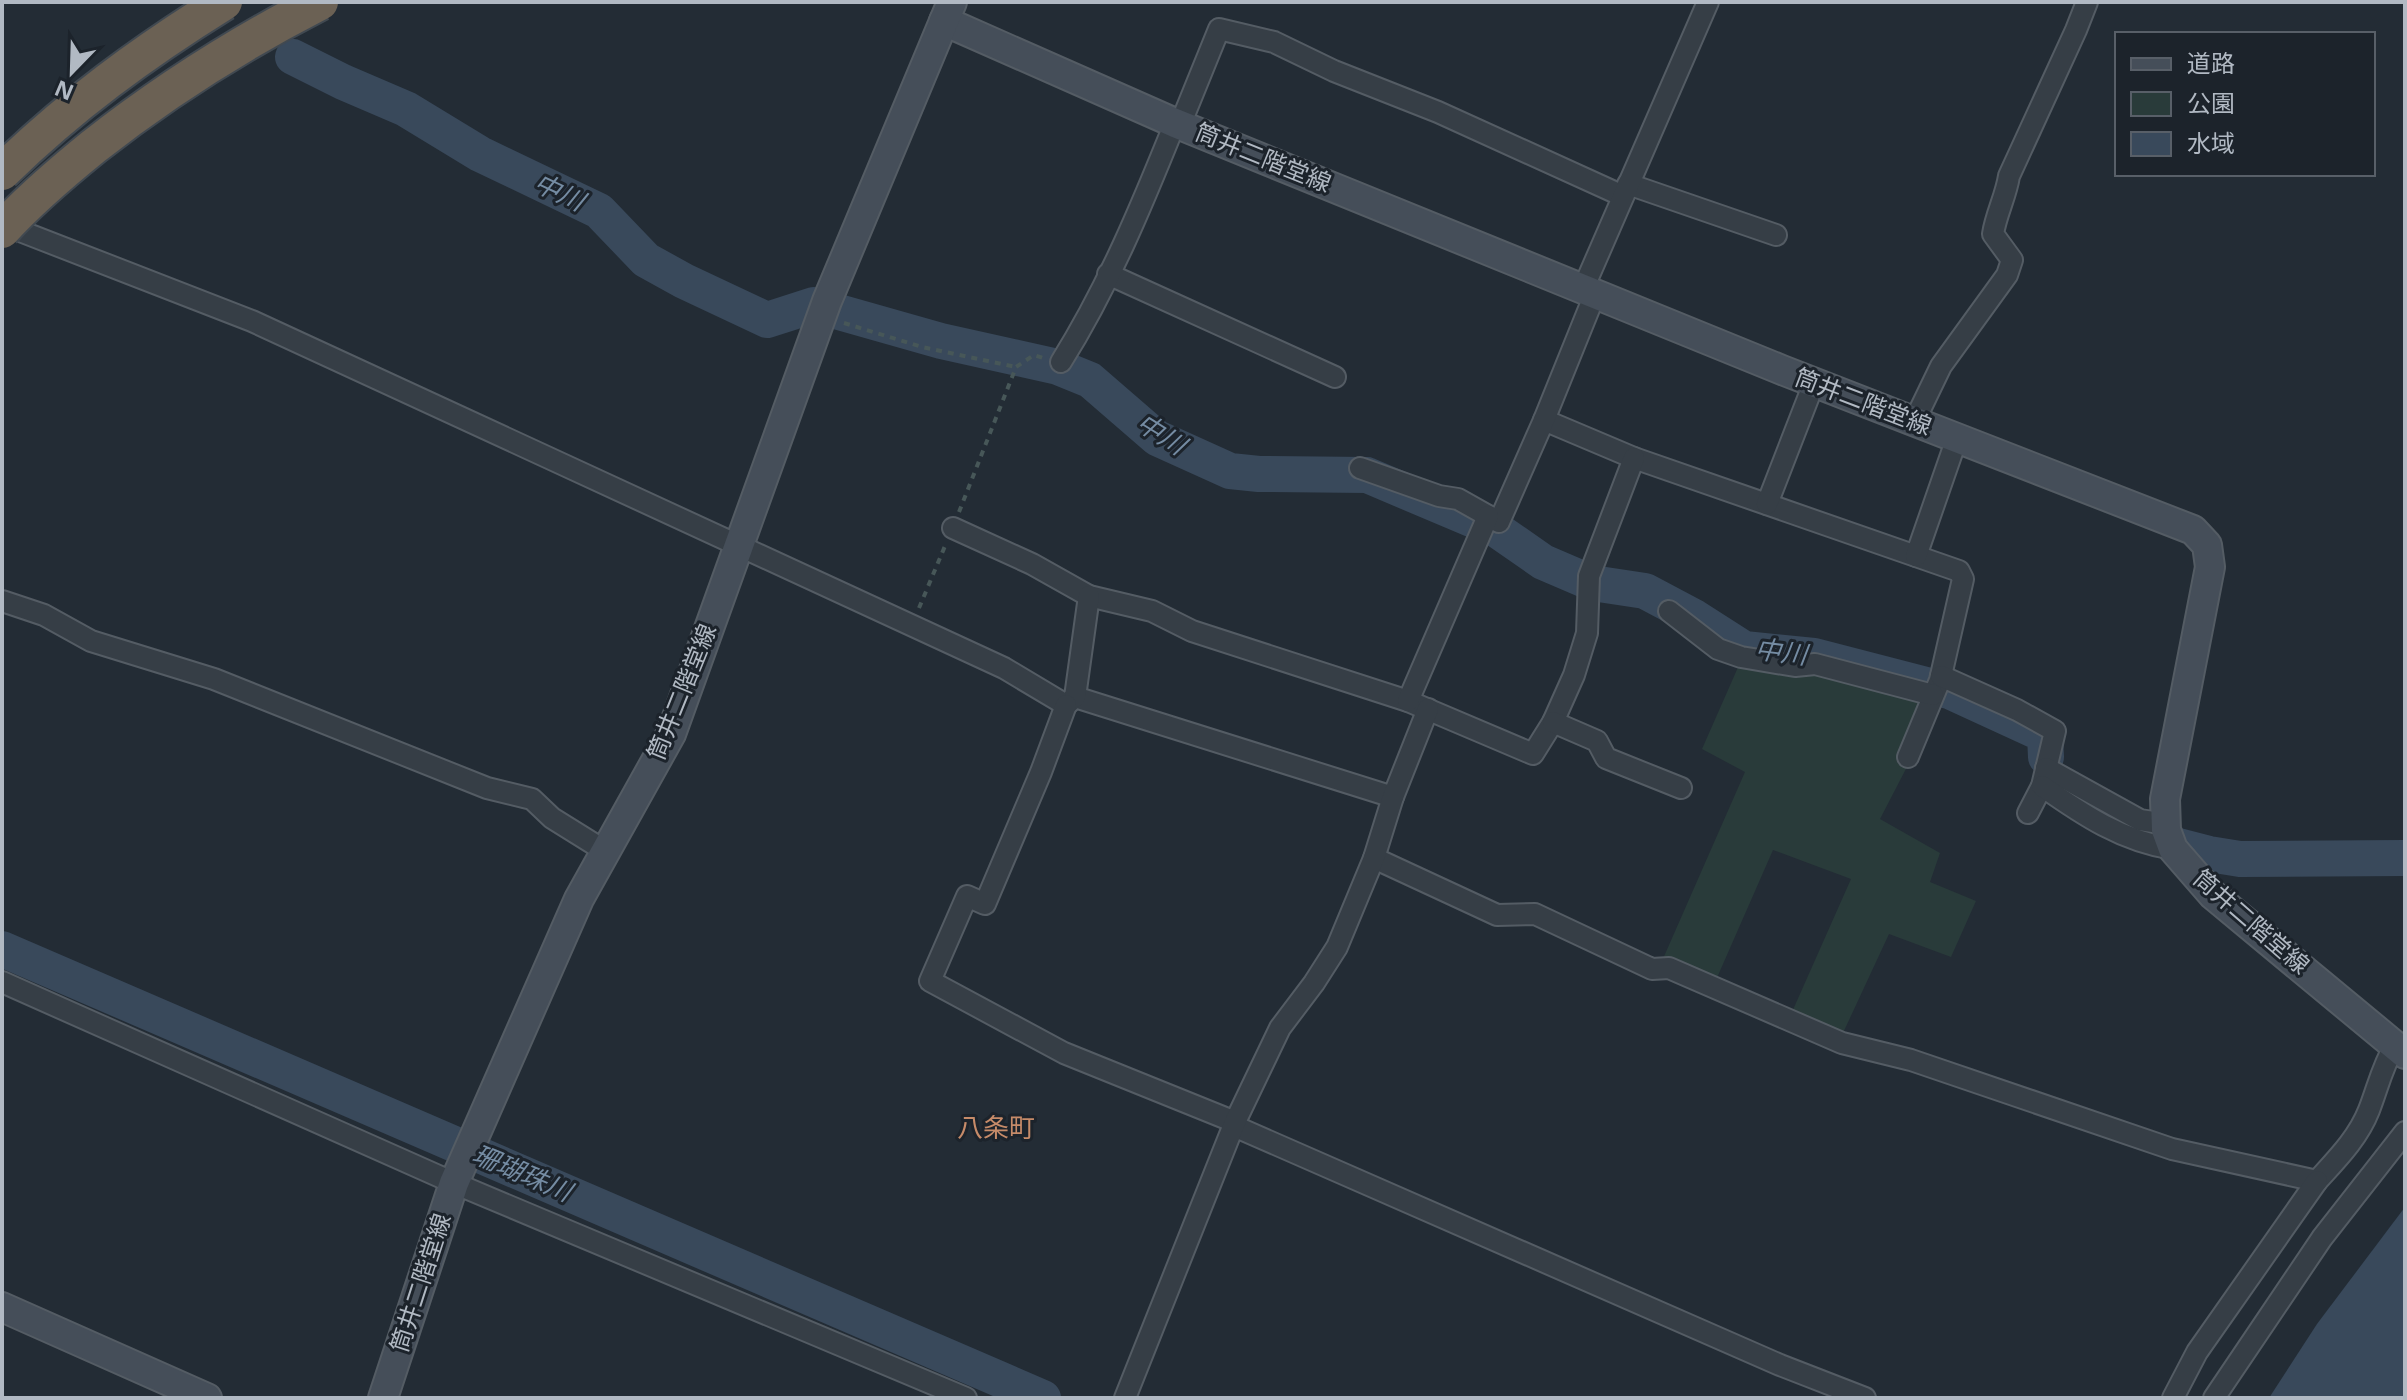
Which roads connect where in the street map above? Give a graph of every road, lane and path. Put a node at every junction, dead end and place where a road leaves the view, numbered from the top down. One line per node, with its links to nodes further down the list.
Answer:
1 (224, 2): 7 (highway, bridge)
2 (320, 2): 10 (highway, bridge)
3 (1708, 2): 8 (street)
4 (2087, 2): 21 (street)
5 (948, 12): 6 (main road, 筒井二階堂線); 14 (main road, 筒井二階堂線)
6 (1177, 124): 8 (street); 12 (street); 13 (main road, 筒井二階堂線)
7 (2, 172)
8 (1626, 190): 11 (street); 13 (street)
9 (2, 224): 28 (street)
10 (2, 230)
11 (1776, 235)
12 (1108, 274): 16 (street); 18 (street)
13 (1589, 292): 19 (main road, 筒井二階堂線); 20 (street)
14 (823, 310): 17 (path); 28 (main road, 筒井二階堂線)
15 (1034, 355): 17 (path)
16 (1061, 362)
17 (1016, 367): 27 (path)
18 (1335, 377)
19 (1814, 383): 21 (main road, 筒井二階堂線); 25 (street)
20 (1544, 420): 23 (street); 26 (street)
21 (1914, 422): 22 (main road, 筒井二階堂線)
22 (1957, 438): 29 (street); 43 (main road, 筒井二階堂線)
23 (1634, 458): 25 (street); 37 (street)
24 (1360, 468): 26 (street)
25 (1767, 504): 29 (street)
26 (1485, 524): 36 (street)
27 (953, 528): 30 (street); 33 (path)
28 (739, 544): 33 (street); 44 (main road, 筒井二階堂線)
29 (1916, 556): 34 (street)
30 (1089, 596): 35 (street); 36 (street)
31 (2, 601): 44 (street)
32 (1669, 611): 34 (street)
33 (912, 625): 35 (street)
34 (1938, 684): 38 (street); 39 (street)
35 (1071, 701): 41 (street); 48 (street)
36 (1418, 705): 37 (street); 41 (street)
37 (1553, 722): 40 (street)
38 (1908, 757)
39 (2044, 777): 42 (street); 43 (street)
40 (1681, 788)
41 (1393, 797): 45 (street)
42 (2028, 813)
43 (2169, 838): 47 (main road, 筒井二階堂線)
44 (605, 851): 50 (main road, 筒井二階堂線)
45 (1374, 858): 48 (street); 51 (street)
46 (2, 982): 50 (street)
47 (2400, 1050): 51 (street)
48 (1234, 1124): 53 (street); 57 (street)
49 (2405, 1132): 59 (street)
50 (455, 1180): 55 (main road, 筒井二階堂線); 56 (street)
51 (2317, 1181): 58 (street)
52 (2, 1307): 54 (main road)
53 (1126, 1396)
54 (207, 1398)
55 (383, 1398)
56 (966, 1398)
57 (1865, 1398)
58 (2173, 1398)
59 (2214, 1398)

